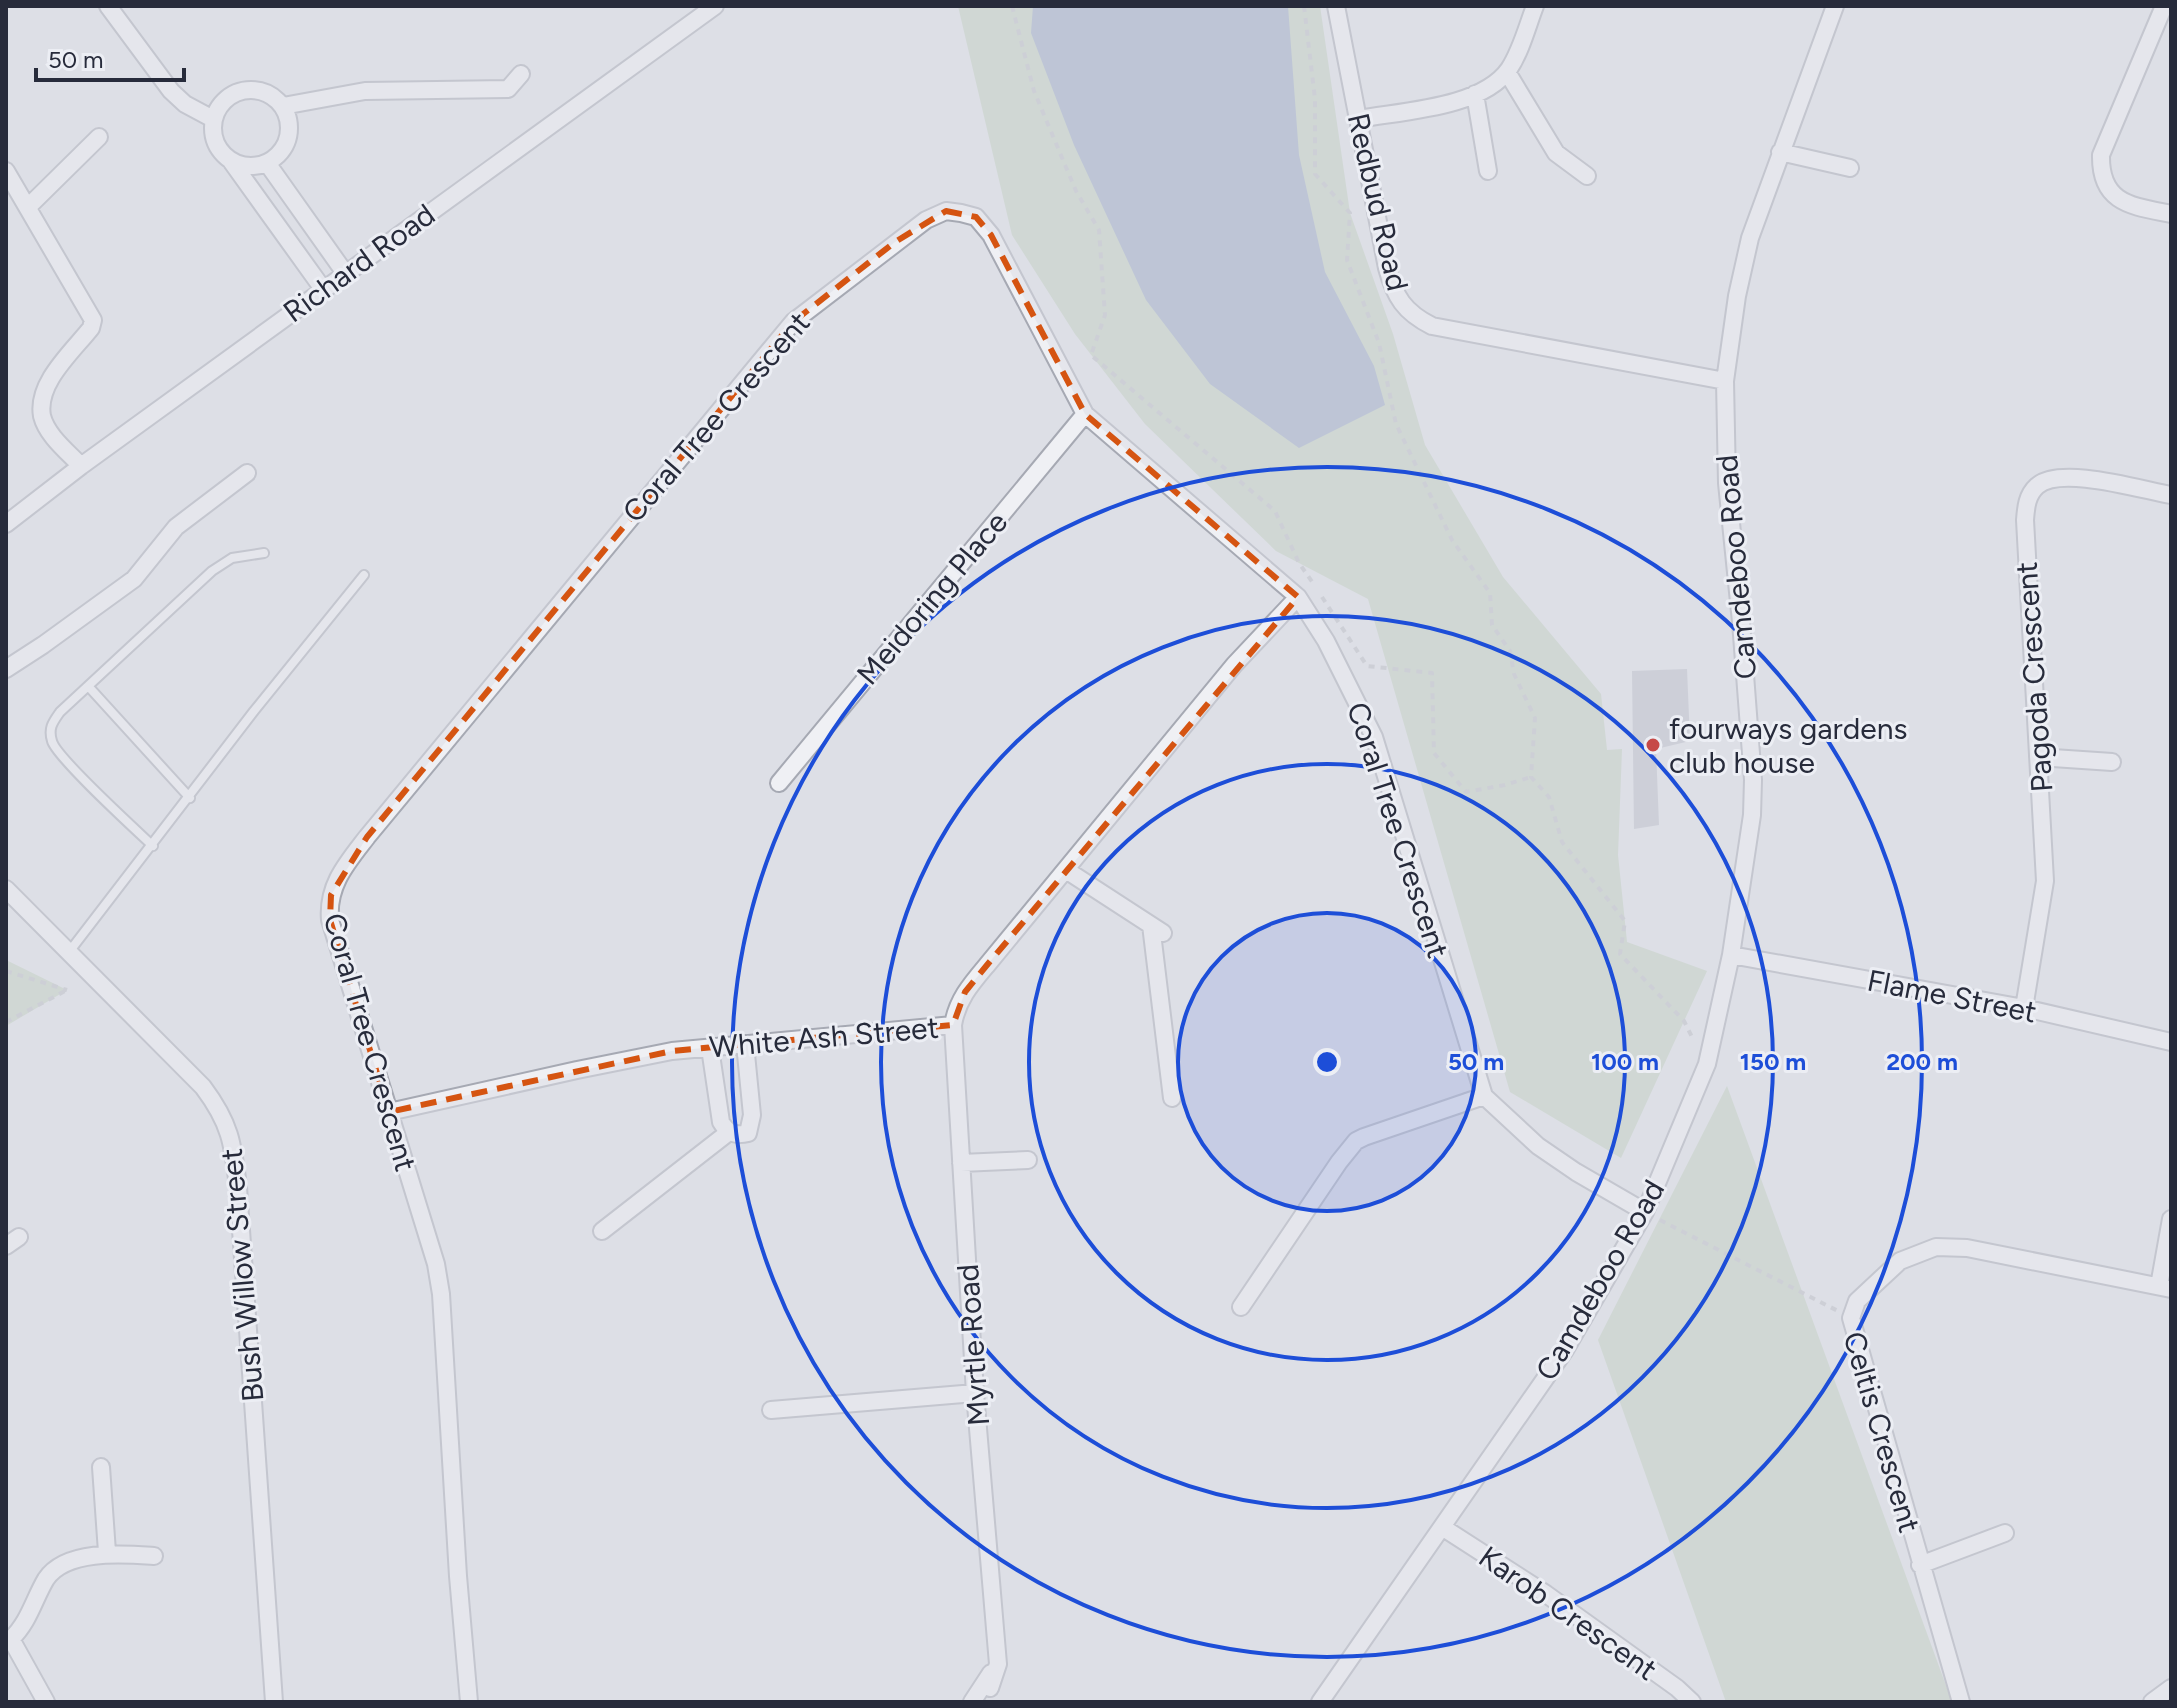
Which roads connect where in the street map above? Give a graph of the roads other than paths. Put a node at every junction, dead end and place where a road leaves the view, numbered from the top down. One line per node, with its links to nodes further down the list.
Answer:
1 (108, 6): 11 (street)
2 (715, 6): 23 (street, Richard Road)
3 (1336, 6): 12 (street, Redbud Road)
4 (1535, 6): 7 (street)
5 (1835, 6): 14 (street, Camdeboo Road)
6 (2164, 6): 22 (street)
7 (1507, 72): 9 (street); 20 (street)
8 (521, 74): 10 (street)
9 (1475, 94): 12 (street); 19 (street)
10 (283, 106): 11 (street); 16 (street)
11 (213, 119): 15 (street)
12 (1359, 119): 25 (street, Redbud Road)
13 (99, 137): 21 (street)
14 (1780, 152): 17 (street); 25 (street, Camdeboo Road)
15 (231, 161): 16 (street); 24 (street)
16 (267, 163): 23 (street)
17 (1850, 168)
18 (6, 171): 21 (street)
19 (1488, 171)
20 (1587, 176)
21 (28, 207): 27 (street)
22 (2171, 214)
23 (345, 273): 24 (street, Richard Road)
24 (323, 289): 27 (street, Richard Road)
25 (1725, 381): 44 (street, Camdeboo Road)
26 (1085, 414): 33 (street, Coral Tree Crescent); 38 (street, Meidoring Place); 52 (street, Coral Tree Crescent)
27 (81, 466): 30 (street, Richard Road)
28 (247, 473): 34 (street)
29 (2171, 495): 36 (street, Pagoda Crescent)
30 (6, 524)
31 (264, 553): 35 (lane)
32 (364, 575): 39 (lane)
33 (1298, 597): 41 (street, White Ash Street); 50 (street, Coral Tree Crescent)
34 (6, 669)
35 (88, 686): 39 (lane); 40 (lane)
36 (2038, 757): 37 (street); 45 (street, Pagoda Crescent)
37 (2112, 762)
38 (779, 783)
39 (190, 798): 40 (lane)
40 (153, 846): 43 (lane)
41 (1066, 870): 46 (street, White Ash Street); 51 (street)
42 (6, 889): 43 (street, Bush Willow Street)
43 (69, 952): 72 (street, Bush Willow Street)
44 (1731, 955): 45 (street, Flame Street); 56 (street, Camdeboo Road)
45 (2024, 1008): 47 (street, Flame Street)
46 (953, 1025): 48 (street, White Ash Street); 55 (street, Myrtle Road)
47 (2171, 1042)
48 (745, 1044): 49 (street, White Ash Street); 53 (street)
49 (710, 1048): 52 (street, White Ash Street); 53 (street)
50 (1484, 1096): 56 (street); 60 (street)
51 (1172, 1098)
52 (389, 1112): 73 (street, Coral Tree Crescent)
53 (729, 1132): 58 (street)
54 (1028, 1160): 55 (street)
55 (961, 1163): 61 (street, Myrtle Road)
56 (1645, 1212): 64 (street, Camdeboo Road)
57 (2171, 1219): 59 (street)
58 (602, 1231)
59 (2165, 1287): 68 (street, Celtis Crescent)
60 (1241, 1307)
61 (975, 1393): 62 (street); 74 (street, Myrtle Road)
62 (771, 1410)
63 (101, 1467): 66 (street)
64 (1442, 1527): 75 (street, Camdeboo Road); 76 (street, Karob Crescent)
65 (2005, 1533): 68 (street)
66 (107, 1552): 67 (street); 69 (street)
67 (154, 1556)
68 (1920, 1565): 77 (street, Celtis Crescent)
69 (9, 1639): 71 (street)
70 (2171, 1688): 78 (street)
71 (46, 1702)
72 (274, 1702)
73 (469, 1702)
74 (972, 1702)
75 (1320, 1702)
76 (1692, 1702)
77 (1961, 1702)
78 (2152, 1702)

